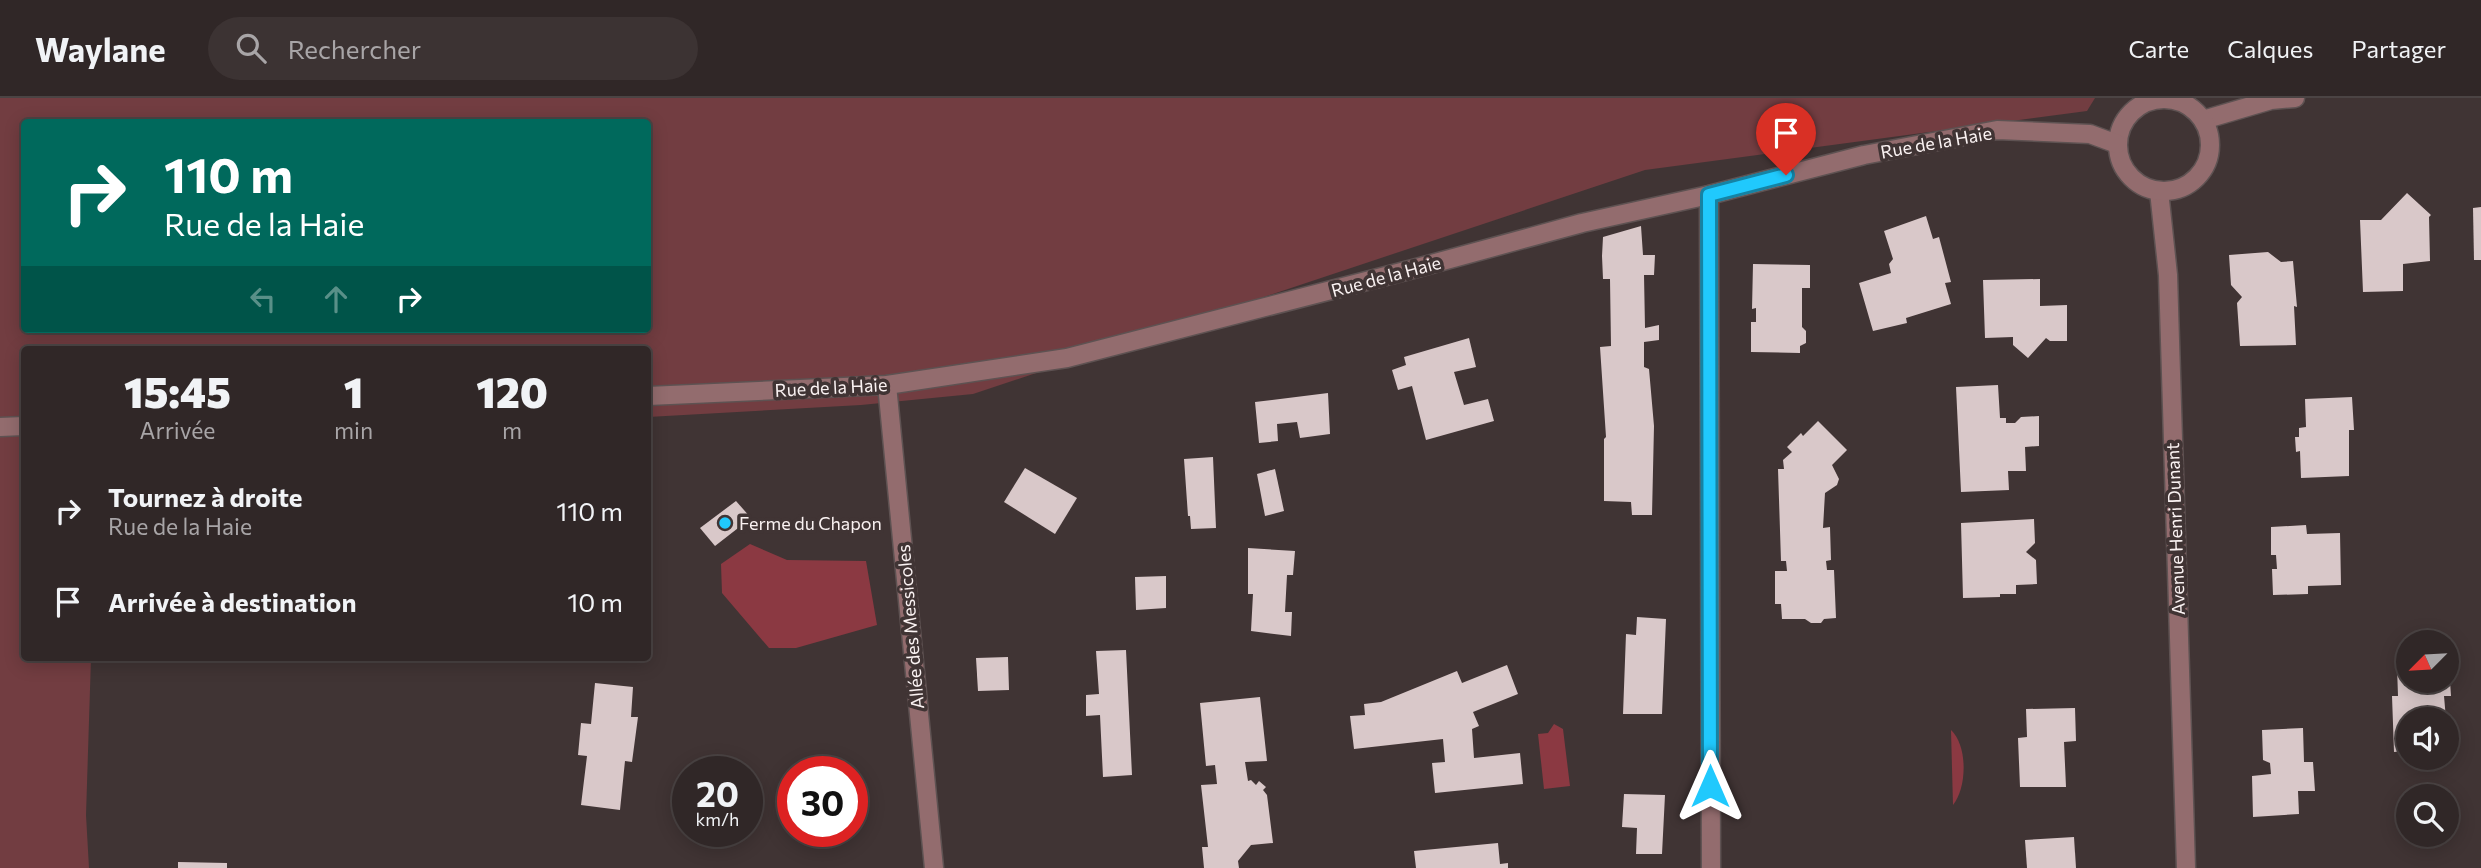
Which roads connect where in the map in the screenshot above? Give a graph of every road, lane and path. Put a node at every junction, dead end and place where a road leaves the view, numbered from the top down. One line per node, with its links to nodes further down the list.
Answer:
1 (2168, 98): 3 (street); 4 (street)
2 (2295, 98): 3 (street)
3 (2203, 120): 5 (street)
4 (2117, 144): 5 (street); 6 (street, Rue de la Haie)
5 (2159, 191): 13 (street, Avenue Henri Dunant)
6 (1709, 195): 7 (street, Rue de la Haie); 12 (street)
7 (887, 385): 8 (street, Rue de la Haie); 11 (street, Allée des Messicoles)
8 (651, 396)
9 (21, 425): 10 (street)
10 (0, 427)
11 (933, 868)
12 (1711, 868)
13 (2186, 868)

